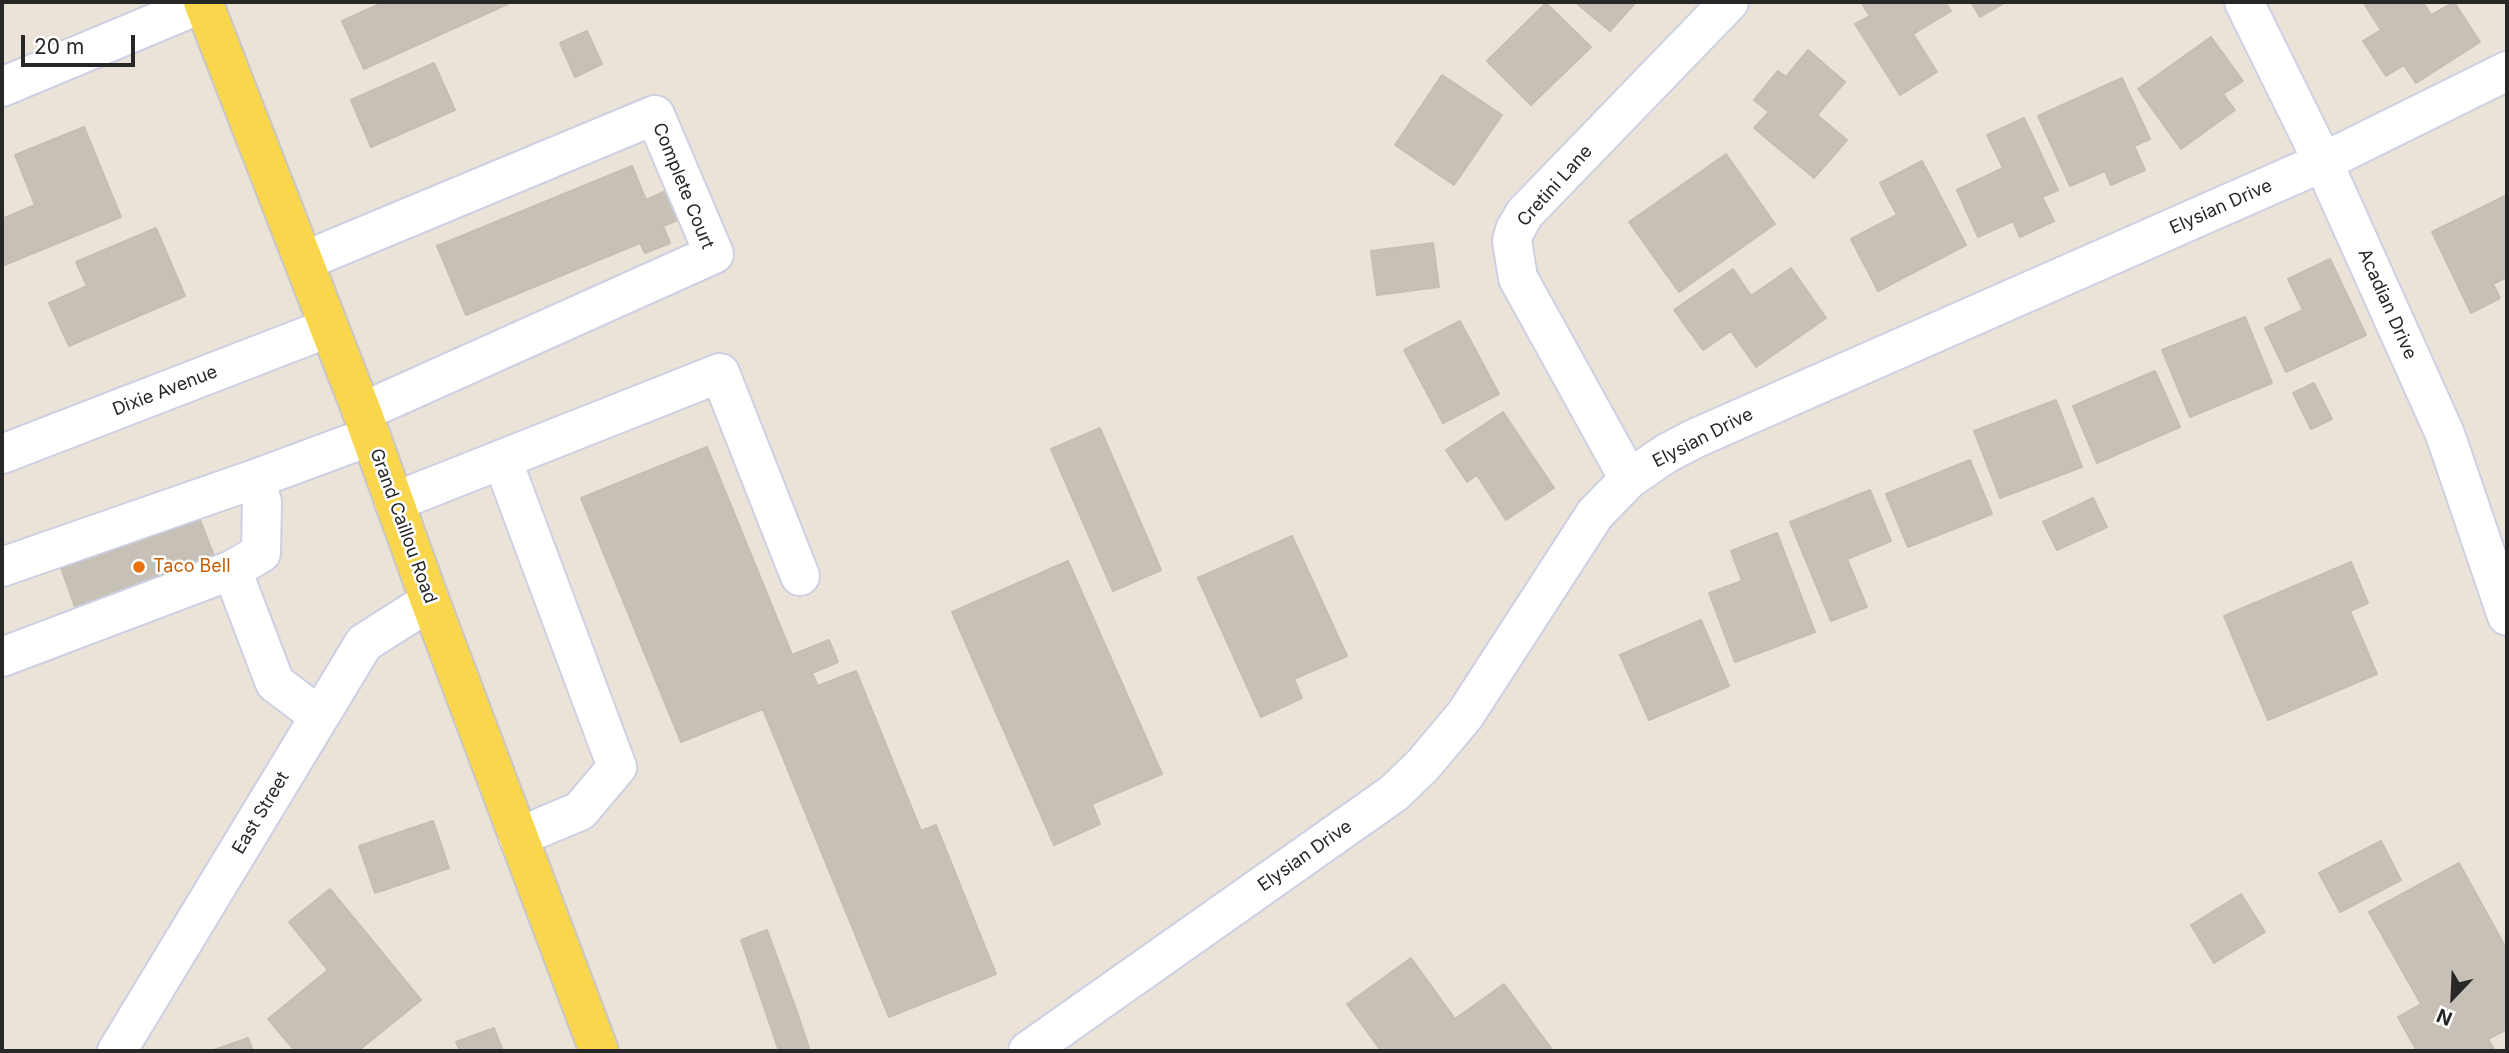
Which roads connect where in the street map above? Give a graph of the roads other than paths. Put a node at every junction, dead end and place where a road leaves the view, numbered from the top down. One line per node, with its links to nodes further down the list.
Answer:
1 (1729, 2): 13 (street, Cretini Lane)
2 (2244, 2): 6 (street, Acadian Drive)
3 (203, 3): 5 (street); 7 (main road, Grand Caillou Road)
4 (2507, 71): 6 (street, Elysian Drive)
5 (2, 87)
6 (2323, 162): 13 (street, Elysian Drive); 19 (street, Acadian Drive)
7 (304, 261): 8 (main road, Grand Caillou Road); 9 (street, Complete Court)
8 (328, 328): 9 (main road, Grand Caillou Road); 10 (street, Dixie Avenue)
9 (366, 424): 12 (street); 14 (main road, Grand Caillou Road)
10 (2, 454)
11 (502, 459): 14 (street); 17 (street); 22 (street)
12 (255, 479): 15 (street); 16 (street)
13 (1629, 479): 23 (street, Elysian Drive)
14 (394, 502): 18 (main road, Grand Caillou Road)
15 (2, 567)
16 (232, 570): 20 (street); 21 (street)
17 (800, 576)
18 (430, 601): 21 (street, East Street); 22 (main road, Grand Caillou Road)
19 (2507, 616)
20 (2, 657)
21 (320, 716): 24 (street, East Street)
22 (519, 837): 25 (main road, Grand Caillou Road)
23 (1036, 1049)
24 (117, 1051)
25 (599, 1051)

